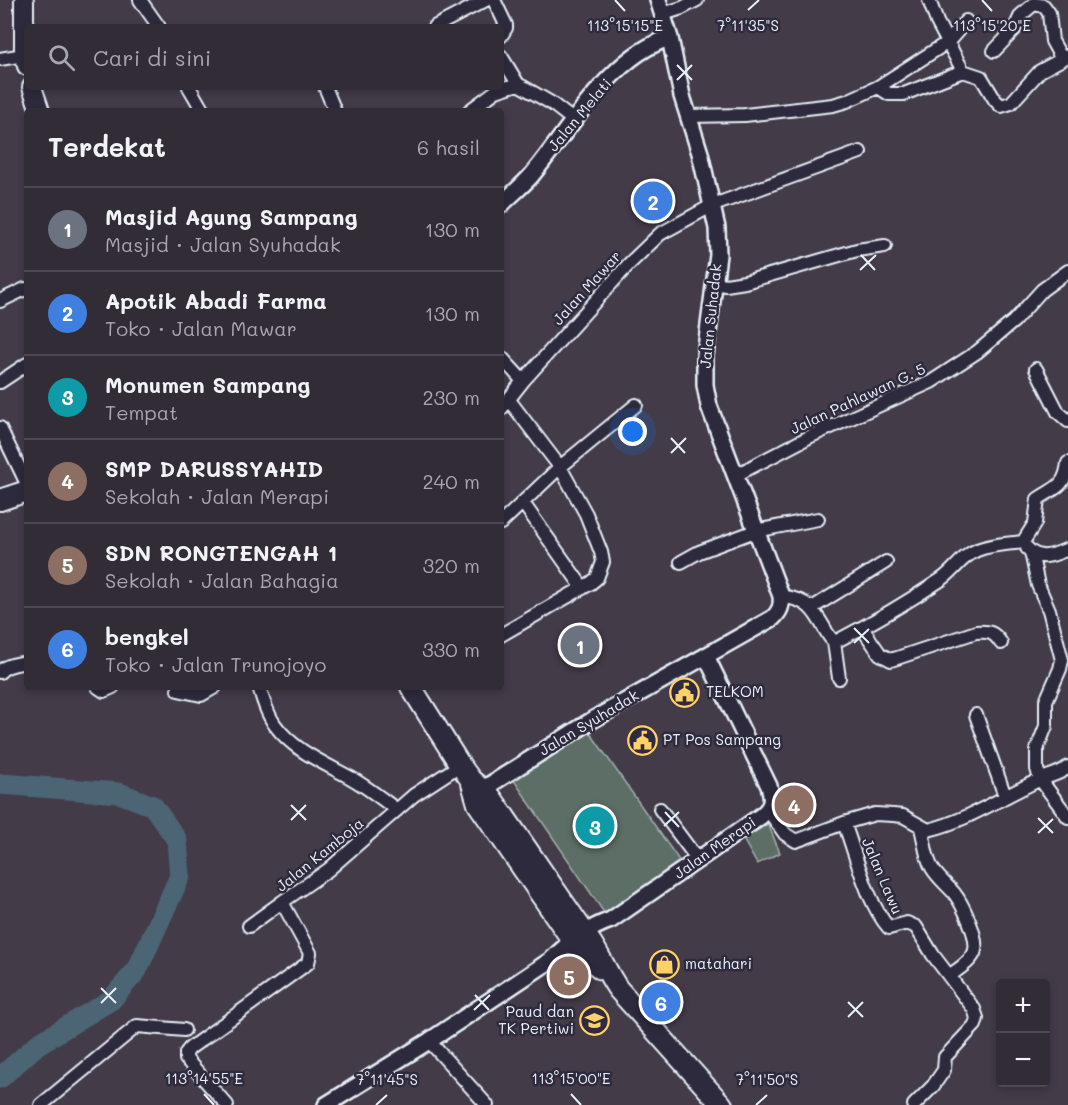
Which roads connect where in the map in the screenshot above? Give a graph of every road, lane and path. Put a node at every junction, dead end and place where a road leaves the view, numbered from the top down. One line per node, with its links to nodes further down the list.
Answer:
1 (24, 0): 10 (main road)
2 (140, 0): 11 (street)
3 (486, 0): 12 (street)
4 (494, 0): 13 (street)
5 (697, 0): 8 (street)
6 (929, 0): 15 (street)
7 (1047, 3): 16 (street); 17 (street)
8 (661, 7): 14 (street, Jalan Suhadak)
9 (966, 21): 15 (street)
10 (25, 24)
11 (157, 24)
12 (440, 24)
13 (504, 29)
14 (669, 38): 33 (street, Jalan Suhadak); 34 (street, Jalan Melati)
15 (948, 42): 21 (street); 23 (street)
16 (994, 51)
17 (1065, 57): 21 (street)
18 (0, 59): 19 (street)
19 (24, 60)
20 (504, 61): 22 (street)
21 (963, 71): 23 (street)
22 (518, 84): 24 (street); 34 (street)
23 (878, 87): 33 (street)
24 (504, 88)
25 (33, 90): 29 (main road)
26 (191, 90): 30 (street)
27 (326, 90): 31 (street)
28 (499, 90): 32 (street)
29 (39, 108)
30 (201, 108)
31 (334, 108)
32 (473, 108)
33 (688, 116): 37 (street, Jalan Suhadak)
34 (573, 120): 36 (street, Jalan Melati)
35 (860, 152): 37 (street, Jalan Mawar)
36 (504, 202)
37 (711, 206): 40 (street, Jalan Suhadak); 46 (street, Jalan Mawar)
38 (885, 246): 40 (street)
39 (1068, 271): 54 (street, Jalan Pahlawan G. 5)
40 (714, 283): 54 (street, Jalan Suhadak)
41 (24, 289): 42 (street)
42 (0, 301)
43 (504, 360): 46 (street)
44 (24, 366): 47 (street)
45 (1036, 369): 50 (street)
46 (523, 381): 48 (street, Jalan Mawar)
47 (0, 382)
48 (505, 405): 53 (street)
49 (636, 405): 53 (street)
50 (1068, 421)
51 (0, 428): 55 (street)
52 (1068, 464): 62 (street)
53 (560, 467): 58 (street); 66 (street)
54 (736, 475): 61 (street, Jalan Suhadak)
55 (24, 478)
56 (24, 492): 57 (highway)
57 (0, 500)
58 (522, 503): 60 (street); 66 (street)
59 (818, 519): 61 (street)
60 (504, 520)
61 (755, 531): 64 (street); 67 (street, Jalan Suhadak)
62 (1027, 547): 63 (street); 69 (street); 83 (street)
63 (1068, 549)
64 (681, 562)
65 (886, 562): 68 (street)
66 (583, 588): 70 (street)
67 (781, 596): 68 (street); 73 (street)
68 (812, 608): 71 (street)
69 (862, 628): 71 (street); 72 (street)
70 (504, 633)
71 (834, 642): 76 (street)
72 (1001, 643)
73 (706, 656): 84 (street, Jalan Syuhadak); 88 (street, Jalan Merapi)
74 (24, 662): 75 (street)
75 (0, 672)
76 (840, 678)
77 (178, 690): 78 (street)
78 (210, 690)
79 (260, 690): 87 (street)
80 (414, 690): 84 (highway)
81 (976, 715): 85 (street)
82 (1068, 767): 83 (street)
83 (1040, 779): 85 (street); 89 (street)
84 (472, 782): 87 (street, Jalan Kamboja); 95 (highway)
85 (1005, 796): 91 (street)
86 (660, 809): 92 (street)
87 (397, 810): 93 (street, Jalan Kamboja)
88 (768, 810): 90 (street); 92 (street, Jalan Merapi)
89 (1068, 817)
90 (844, 823): 91 (street); 96 (street, Jalan Lawu)
91 (921, 828): 96 (street)
92 (698, 860): 95 (street, Jalan Merapi)
93 (282, 902): 94 (street); 100 (street, Jalan Kamboja)
94 (249, 926)
95 (582, 941): 98 (street, Jalan Merapi); 103 (highway)
96 (949, 976): 104 (street, Jalan Lawu)
97 (183, 1030): 99 (street)
98 (429, 1041): 101 (street, Jalan Merapi); 102 (street)
99 (41, 1105)
100 (227, 1105)
101 (326, 1105)
102 (487, 1105)
103 (722, 1105)
104 (914, 1105)

